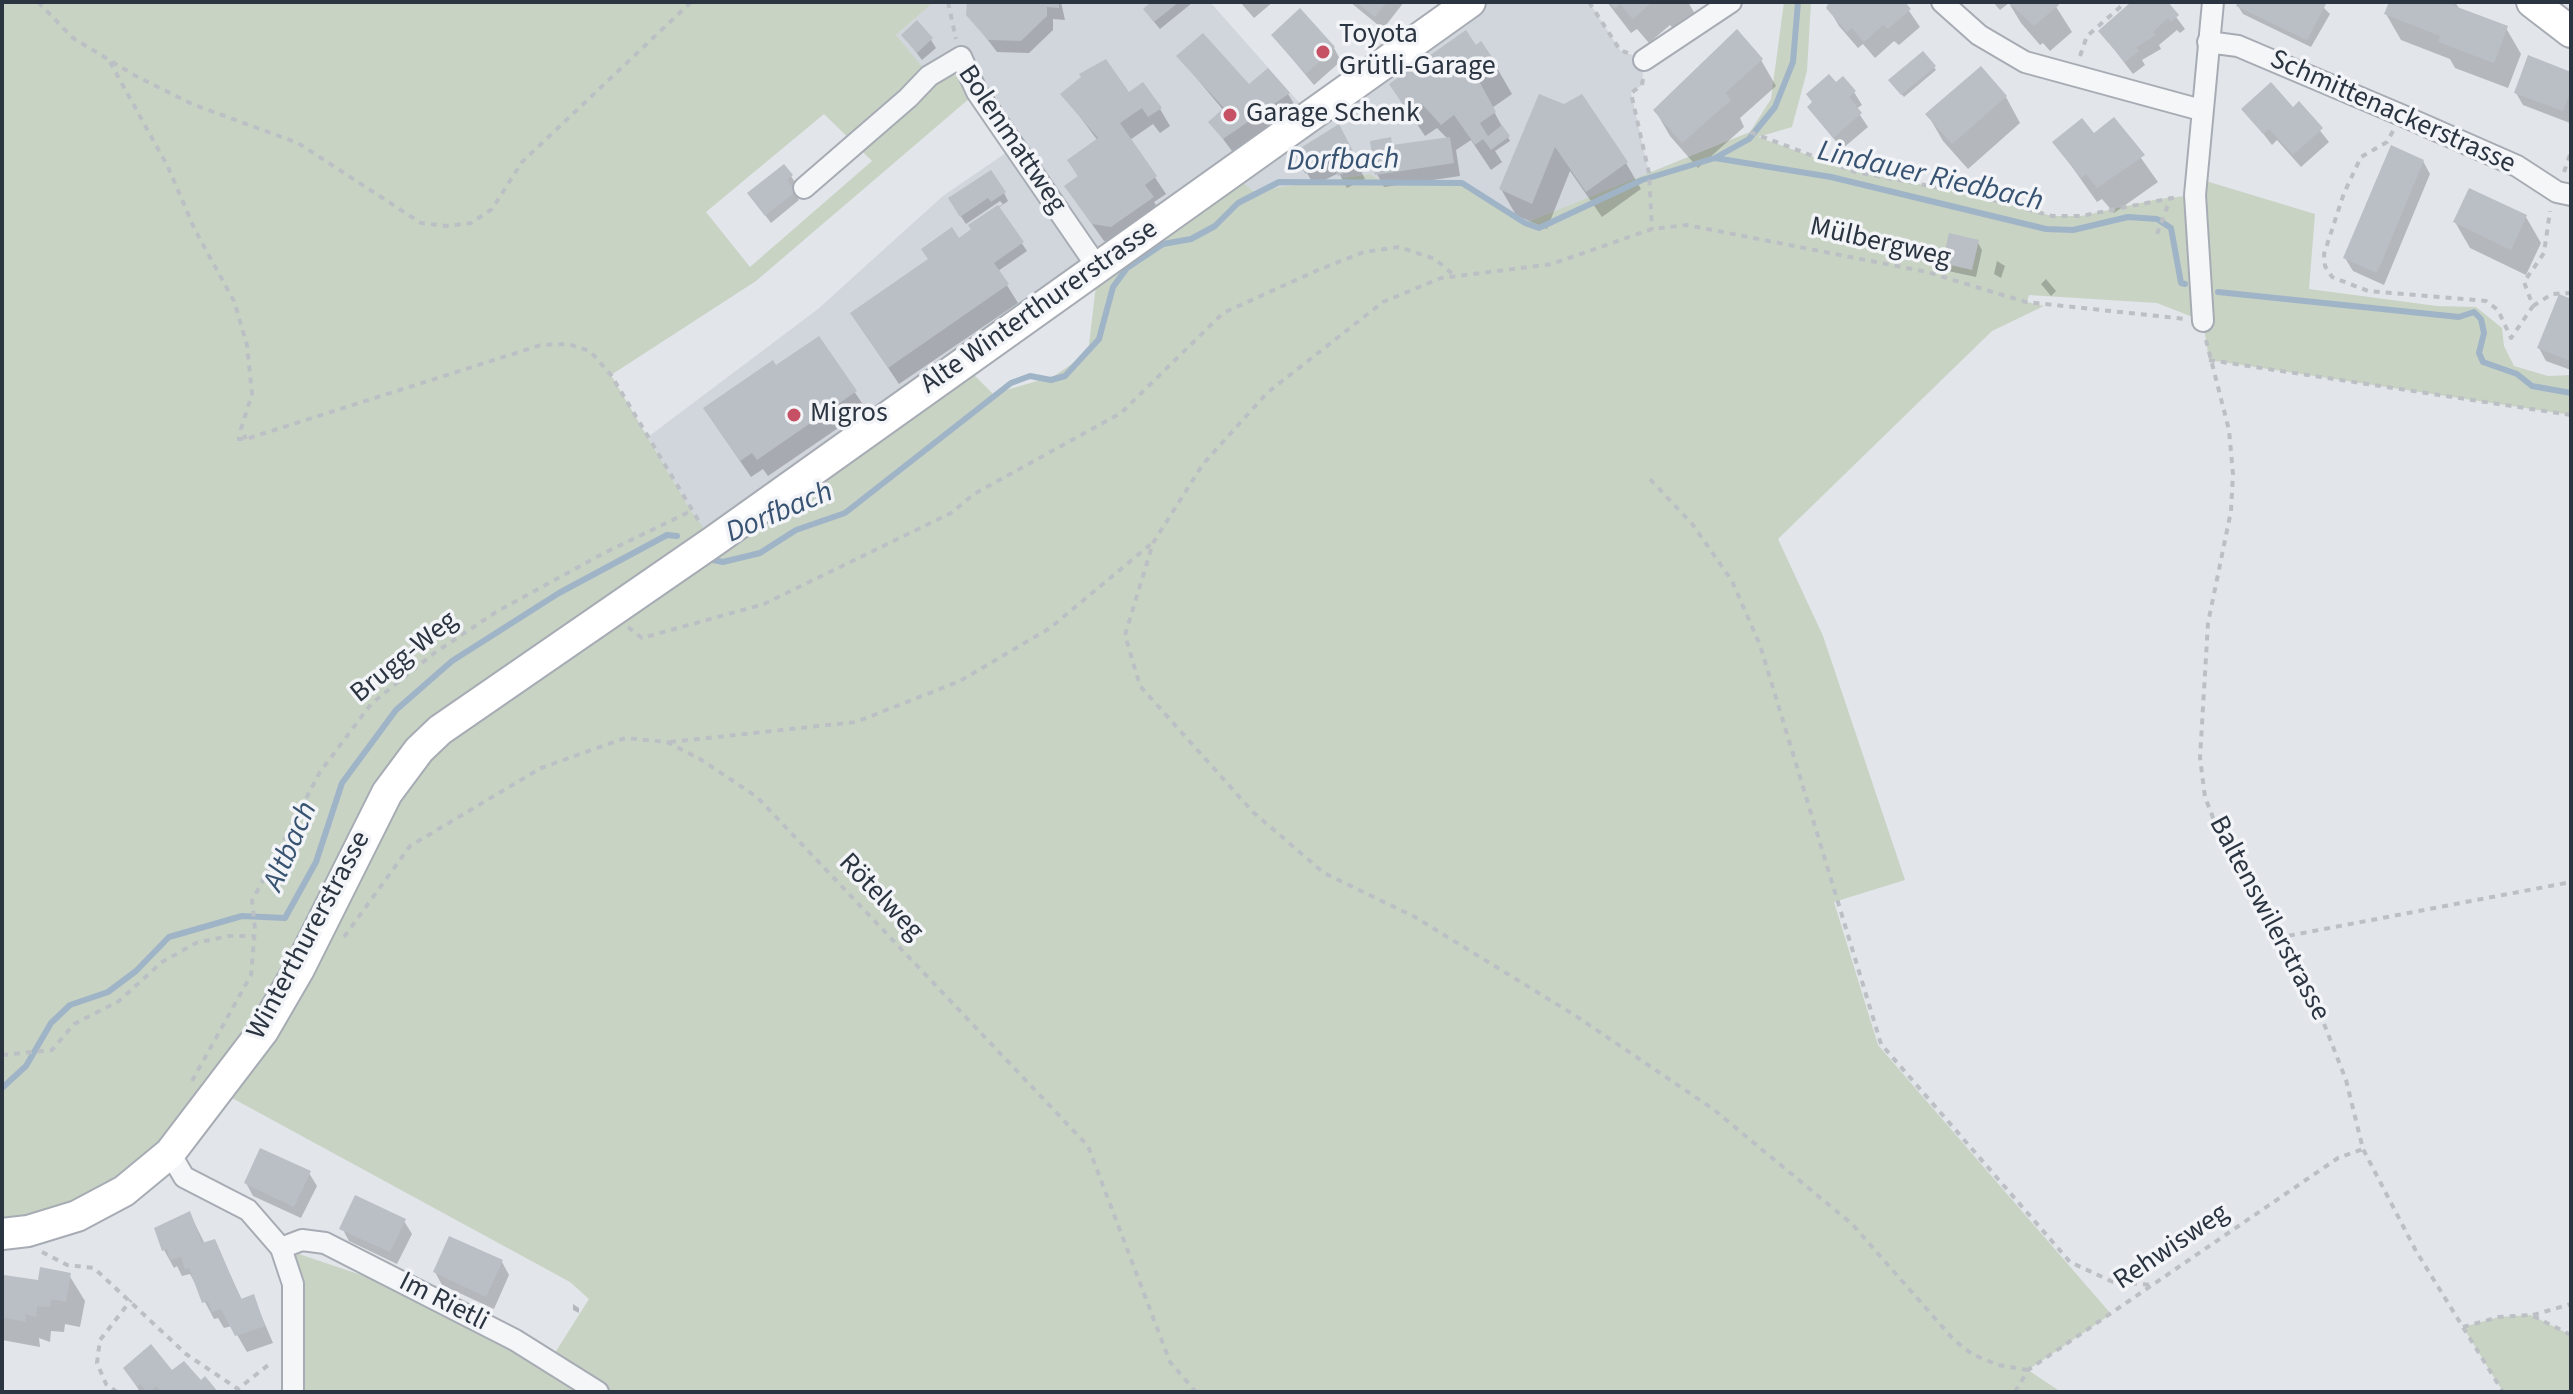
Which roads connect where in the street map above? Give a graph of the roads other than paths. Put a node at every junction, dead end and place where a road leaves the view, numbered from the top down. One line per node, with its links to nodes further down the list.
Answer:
1 (1470, 2): 12 (main road, Alte Winterthurerstrasse)
2 (1731, 2): 8 (street)
3 (1942, 2): 9 (street)
4 (2213, 2): 7 (street)
5 (2532, 2): 6 (main road)
6 (2571, 32)
7 (2208, 42): 9 (street); 11 (street, Schmittenackerstrasse)
8 (1644, 60)
9 (2201, 110): 13 (street)
10 (804, 188): 12 (street, Bolenmattweg)
11 (2564, 194)
12 (1098, 268): 14 (main road, Alte Winterthurerstrasse)
13 (2203, 321)
14 (489, 693): 15 (main road, Winterthurerstrasse)
15 (170, 1153): 16 (main road, Winterthurerstrasse); 17 (street)
16 (2, 1234)
17 (281, 1248): 18 (street); 19 (street, Im Rietli)
18 (293, 1392)
19 (598, 1392)

